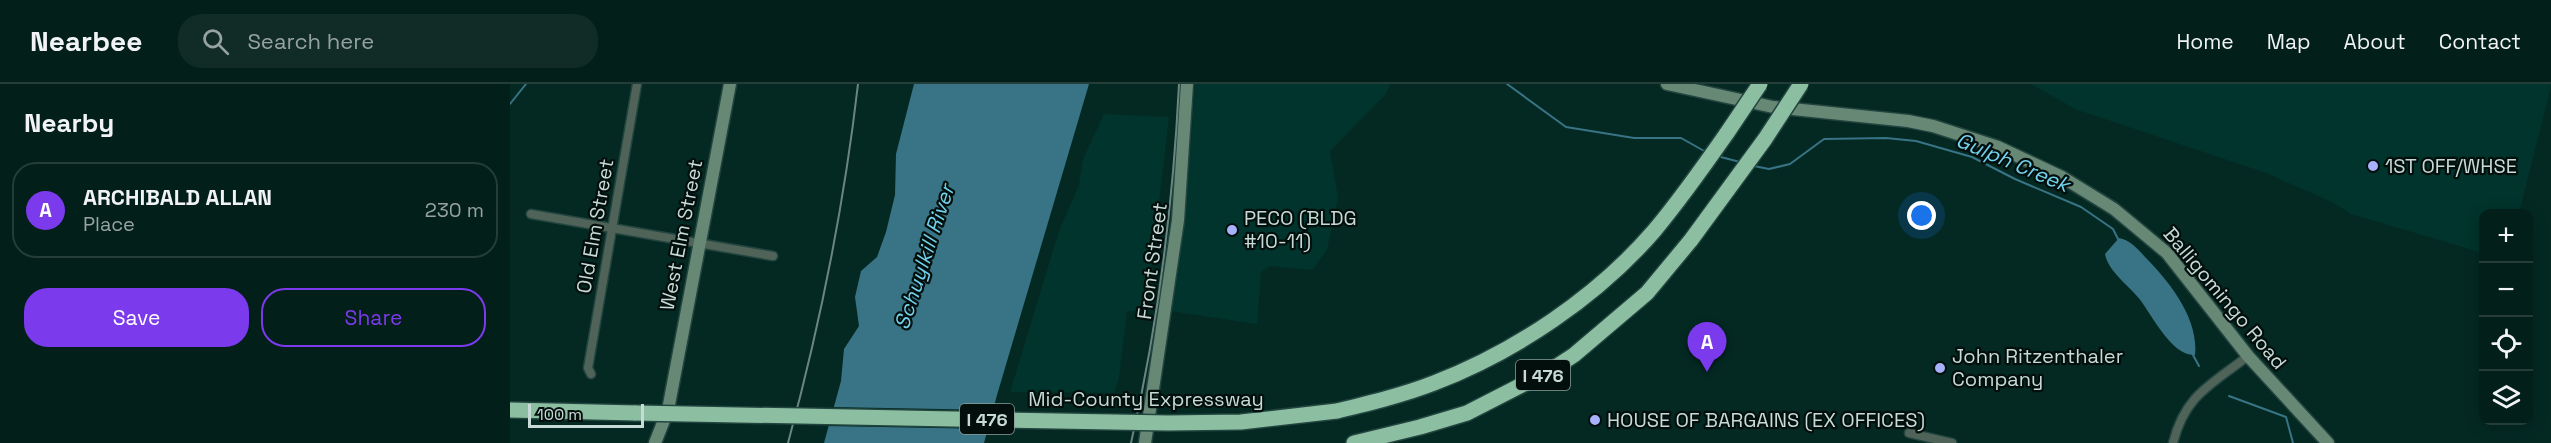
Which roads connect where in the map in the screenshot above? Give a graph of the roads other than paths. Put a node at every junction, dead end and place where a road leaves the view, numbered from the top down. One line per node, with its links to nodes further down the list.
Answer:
1 (637, 84): 8 (street, Old Elm Street)
2 (730, 84): 9 (street, West Elm Street)
3 (1187, 84): 16 (street, Front Street)
4 (1667, 84): 11 (street, Balligomingo Road)
5 (1760, 84): 13 (highway, Mid-County Expressway / I 476, bridge)
6 (1801, 84): 17 (highway, I 476, bridge)
7 (531, 214): 8 (street)
8 (611, 227): 9 (street); 12 (street, Old Elm Street)
9 (699, 242): 10 (street); 15 (street, West Elm Street)
10 (773, 256)
11 (2248, 356): 19 (street); 20 (street, Balligomingo Road)
12 (591, 374)
13 (510, 410)
14 (1909, 433): 18 (street)
15 (655, 443)
16 (1145, 443)
17 (1354, 443)
18 (1952, 443)
19 (2173, 443)
20 (2328, 443)

